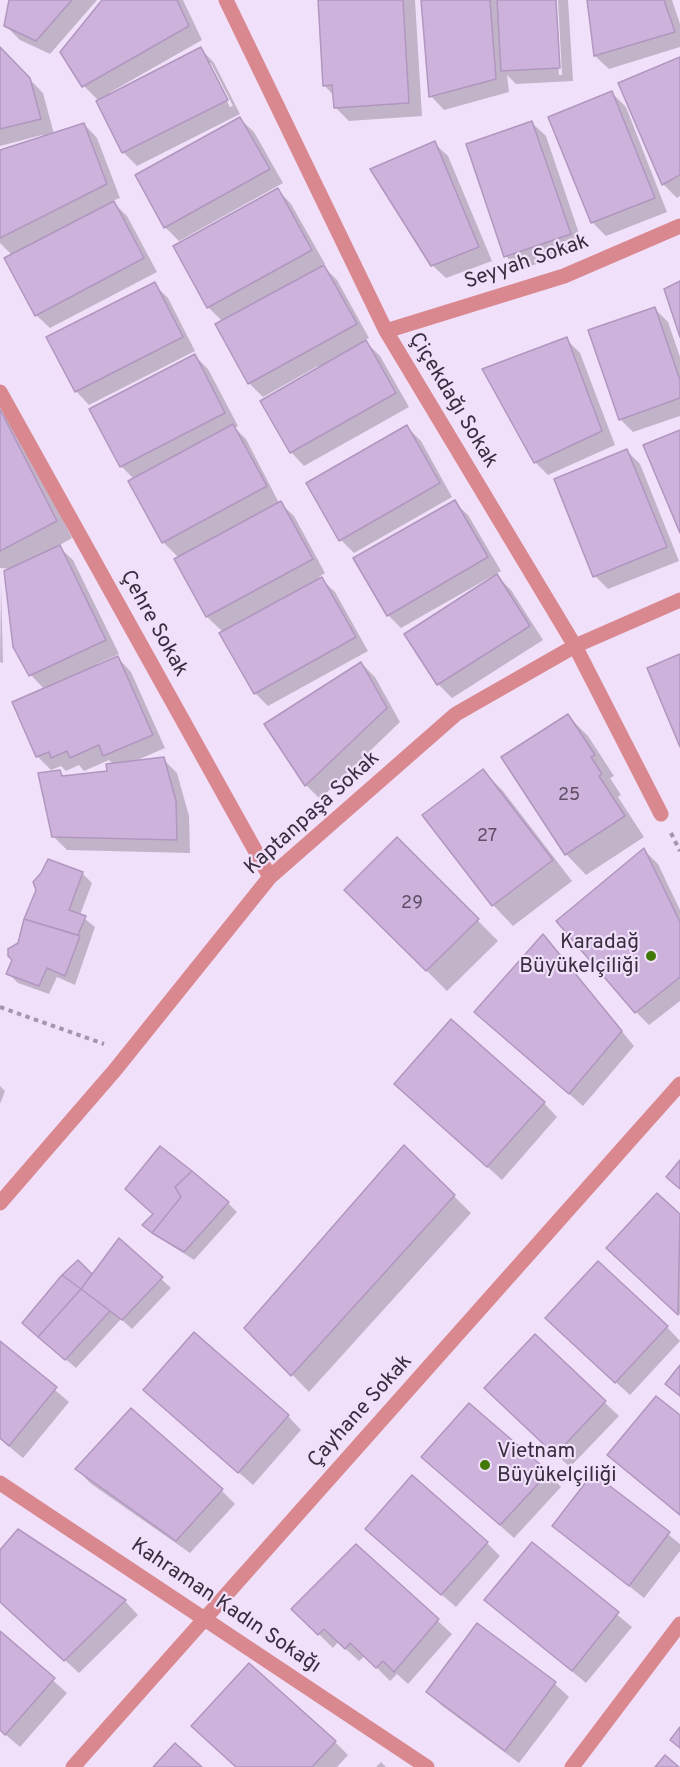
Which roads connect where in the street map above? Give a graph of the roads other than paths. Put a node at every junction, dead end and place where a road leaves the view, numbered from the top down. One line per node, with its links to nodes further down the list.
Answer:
1 (226, 0): 3 (street, Çiçekdağı Sokak)
2 (680, 226): 3 (street, Seyyah Sokak)
3 (386, 331): 6 (street, Çiçekdağı Sokak)
4 (0, 392): 8 (street, Çehre Sokak)
5 (680, 600): 6 (street, Kaptanpaşa Sokak)
6 (575, 646): 7 (street, Çiçekdağı Sokak); 8 (street, Kaptanpaşa Sokak)
7 (661, 814)
8 (270, 877): 10 (street, Kaptanpaşa Sokak)
9 (680, 1084): 12 (street, Çayhane Sokak)
10 (0, 1203)
11 (0, 1483): 12 (street, Kahraman Kadın Sokağı)
12 (206, 1620): 14 (street, Çayhane Sokak); 15 (street, Kahraman Kadın Sokağı)
13 (680, 1624): 16 (street)
14 (73, 1767)
15 (427, 1767)
16 (572, 1767)

